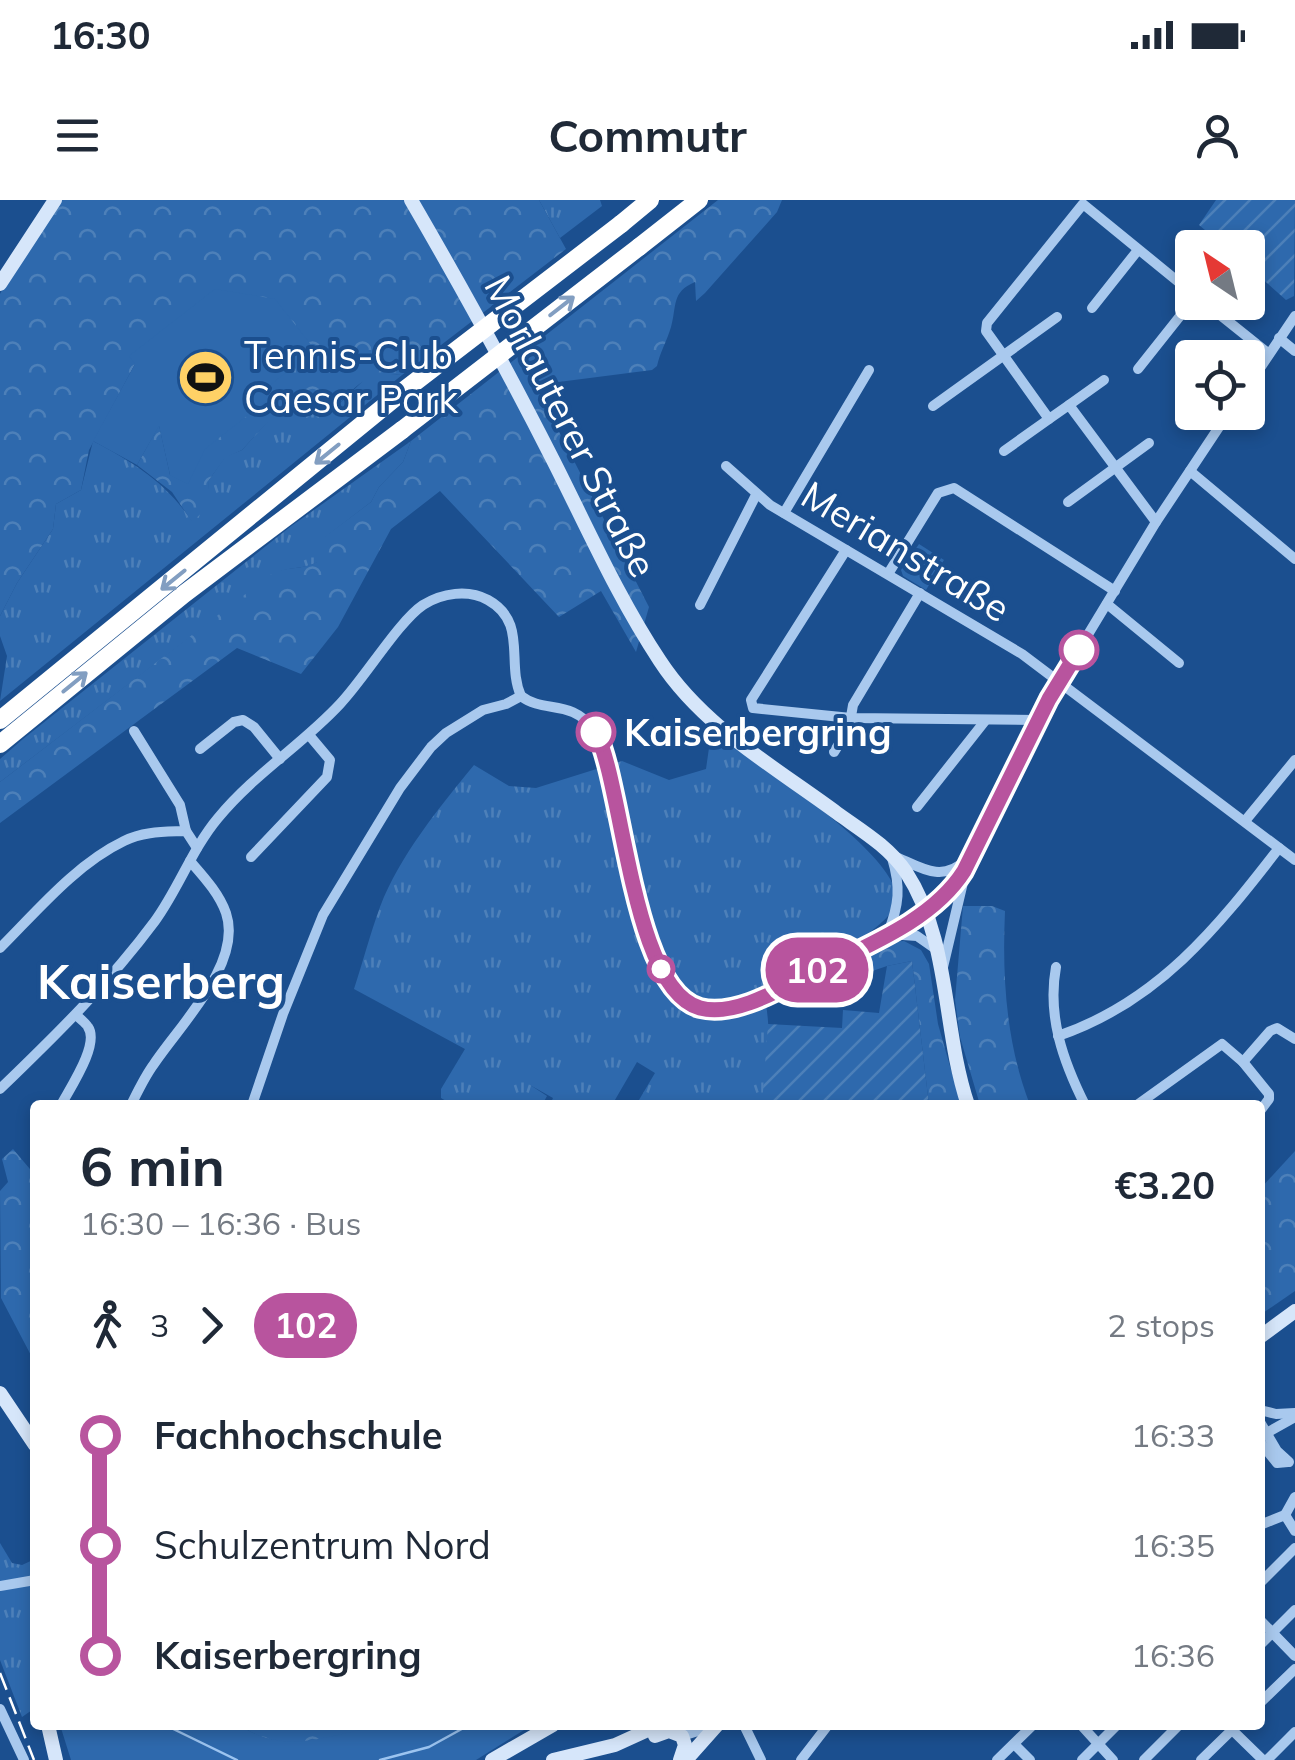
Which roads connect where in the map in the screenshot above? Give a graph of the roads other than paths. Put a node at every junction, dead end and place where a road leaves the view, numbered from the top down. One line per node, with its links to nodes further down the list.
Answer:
1 (55, 200): 7 (street)
2 (411, 200): 60 (street, Morlauterer Straße)
3 (650, 200): 45 (highway, one-way to 45, bridge)
4 (699, 200): 50 (highway, one-way to 4, bridge)
5 (1138, 250): 6 (street); 8 (street); 16 (street)
6 (1175, 279)
7 (0, 284)
8 (1092, 308)
9 (1295, 316): 13 (street)
10 (1057, 317): 16 (street)
11 (1177, 320): 18 (street)
12 (1226, 320): 15 (street)
13 (1280, 338): 14 (street); 15 (street)
14 (1295, 351)
15 (1269, 354): 17 (street)
16 (1004, 356): 22 (street); 23 (street)
17 (1265, 360)
18 (1138, 369)
19 (869, 370): 32 (street)
20 (1104, 380): 21 (street)
21 (1070, 404): 23 (street); 28 (street)
22 (933, 406)
23 (1049, 418): 26 (street)
24 (1218, 430): 29 (street)
25 (1149, 443): 28 (street)
26 (1004, 451)
27 (726, 466): 30 (street, Merianstraße)
28 (1116, 467): 31 (street); 33 (street)
29 (1190, 471): 33 (street); 35 (street)
30 (756, 495): 32 (street, Merianstraße); 40 (street)
31 (1068, 502)
32 (784, 514): 34 (street, Merianstraße)
33 (1156, 522): 37 (street)
34 (846, 550): 36 (street, Merianstraße); 44 (street)
35 (1295, 559)
36 (888, 574): 37 (street); 38 (street, Merianstraße)
37 (1115, 591): 39 (street)
38 (920, 593): 42 (street, Merianstraße); 44 (street)
39 (1107, 604): 41 (street); 42 (street)
40 (700, 605)
41 (1179, 663)
42 (1060, 682): 46 (street); 56 (street)
43 (521, 696): 49 (street); 67 (street); 79 (street)
44 (851, 718): 47 (street); 52 (street)
45 (0, 720)
46 (1038, 720): 47 (street); 62 (street)
47 (985, 721): 55 (street)
48 (134, 731): 57 (street)
49 (309, 735): 53 (street); 61 (street)
50 (0, 744)
51 (200, 749): 53 (street)
52 (834, 752)
53 (280, 759): 58 (street)
54 (1295, 760): 56 (street)
55 (918, 807)
56 (1245, 821): 59 (street)
57 (186, 831): 58 (street); 68 (street)
58 (197, 848): 64 (street)
59 (1279, 848): 63 (street); 73 (street)
60 (891, 855): 62 (street); 66 (street, Morlauterer Straße); 67 (street)
61 (250, 857)
62 (969, 857): 65 (street)
63 (1295, 860)
64 (190, 861): 72 (street); 78 (street)
65 (964, 871): 66 (street); 71 (street)
66 (925, 910): 67 (street); 69 (street, Morlauterer Straße)
67 (888, 934): 69 (street)
68 (0, 948)
69 (939, 952): 71 (street, Morlauterer Straße)
70 (1056, 967): 73 (street)
71 (942, 972): 80 (street, Morlauterer Straße)
72 (76, 1015): 76 (street); 77 (street)
73 (1058, 1036): 81 (street)
74 (1295, 1039): 75 (street)
75 (1243, 1062): 82 (street); 83 (street)
76 (0, 1089)
77 (64, 1100)
78 (134, 1100)
79 (254, 1100)
80 (967, 1100)
81 (1083, 1100)
82 (1144, 1100)
83 (1265, 1105)
84 (1295, 1309): 85 (street); 86 (street)
85 (1265, 1324)
86 (1265, 1333)
87 (0, 1394): 91 (street)
88 (1265, 1411): 89 (street)
89 (1295, 1415): 90 (street)
90 (1265, 1435)
91 (30, 1438)
92 (1265, 1442): 93 (street)
93 (1292, 1462)
94 (1295, 1497): 95 (street)
95 (1285, 1515): 96 (street); 97 (street)
96 (1265, 1524)
97 (1295, 1530)
98 (1295, 1548): 99 (street)
99 (1265, 1578)
100 (30, 1581): 101 (street)
101 (0, 1586)
102 (1295, 1610): 104 (street)
103 (1265, 1625): 104 (street)
104 (1272, 1633): 105 (street); 106 (street)
105 (1265, 1640)
106 (1295, 1656)
107 (1295, 1669): 108 (street)
108 (1265, 1698)
109 (0, 1709): 127 (street)
110 (49, 1730): 128 (street)
111 (545, 1730): 129 (street)
112 (657, 1730): 124 (street); 130 (street); 131 (street)
113 (701, 1730): 124 (street)
114 (711, 1730): 132 (street)
115 (747, 1730): 133 (street)
116 (824, 1730): 134 (street)
117 (1028, 1730): 125 (street)
118 (1085, 1730): 126 (street)
119 (1112, 1730): 126 (street)
120 (1174, 1730): 139 (street)
121 (1229, 1730): 140 (street)
122 (1235, 1730): 141 (street)
123 (1294, 1735): 141 (street)
124 (682, 1736): 132 (street)
125 (1014, 1744): 135 (street); 136 (street)
126 (1098, 1744): 137 (street); 138 (street)
127 (24, 1760)
128 (56, 1760)
129 (492, 1760)
130 (554, 1760)
131 (595, 1760)
132 (683, 1760)
133 (761, 1760)
134 (802, 1760)
135 (997, 1760)
136 (1030, 1760)
137 (1082, 1760)
138 (1114, 1760)
139 (1144, 1760)
140 (1202, 1760)
141 (1265, 1760)

